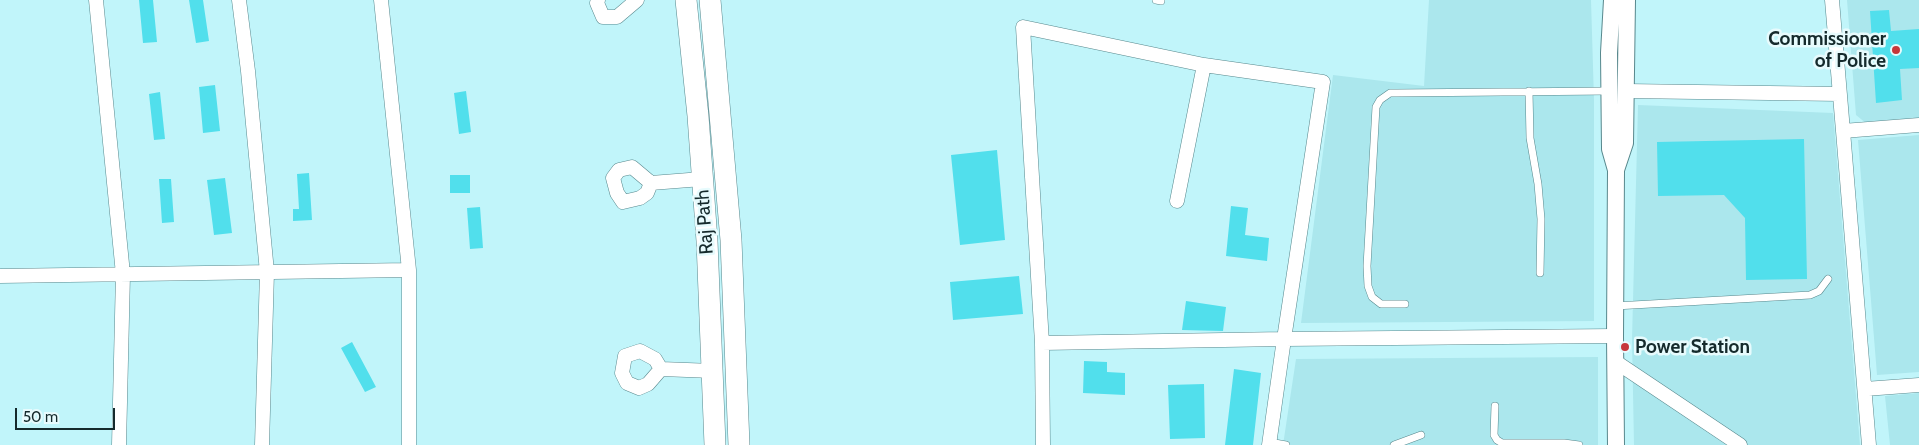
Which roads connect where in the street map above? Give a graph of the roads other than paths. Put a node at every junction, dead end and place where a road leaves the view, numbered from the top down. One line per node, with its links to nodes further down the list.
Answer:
1 (96, 0): 24 (street)
2 (239, 0): 23 (street)
3 (381, 0): 22 (street)
4 (598, 0): 5 (street)
5 (637, 0)
6 (686, 0): 19 (main road, Raj Path)
7 (710, 0): 45 (main road, Raj Path)
8 (1612, 0): 13 (street)
9 (1627, 0): 14 (street)
10 (1832, 0): 15 (street)
11 (1204, 65): 21 (street); 31 (street); 32 (street)
12 (1529, 91): 13 (lane); 25 (lane); 28 (lane)
13 (1609, 91): 14 (street); 18 (street)
14 (1626, 91): 15 (street); 18 (street)
15 (1840, 94): 17 (street)
16 (1919, 125): 17 (street)
17 (1843, 131): 37 (street)
18 (1616, 170): 29 (street)
19 (702, 179): 20 (street); 35 (main road, Raj Path)
20 (651, 183)
21 (1177, 201)
22 (409, 270): 23 (street); 43 (street)
23 (267, 272): 24 (street); 42 (street)
24 (123, 274): 26 (street); 41 (street)
25 (1540, 274)
26 (0, 276)
27 (1828, 279): 29 (lane)
28 (1406, 304)
29 (1615, 306): 30 (street)
30 (1615, 336): 31 (street); 33 (street)
31 (1284, 339): 32 (street); 40 (street)
32 (1042, 343): 46 (street)
33 (1616, 362): 50 (street); 51 (street)
34 (661, 369): 35 (street)
35 (713, 371): 44 (main road, Raj Path)
36 (1919, 385): 37 (street)
37 (1865, 389): 52 (street)
38 (1495, 406): 49 (lane)
39 (1421, 435): 48 (lane)
40 (1269, 444): 47 (lane)
41 (119, 445)
42 (262, 445)
43 (408, 445)
44 (716, 445)
45 (739, 445)
46 (1044, 445)
47 (1286, 445)
48 (1394, 445)
49 (1579, 445)
50 (1616, 445)
51 (1740, 445)
52 (1869, 445)

